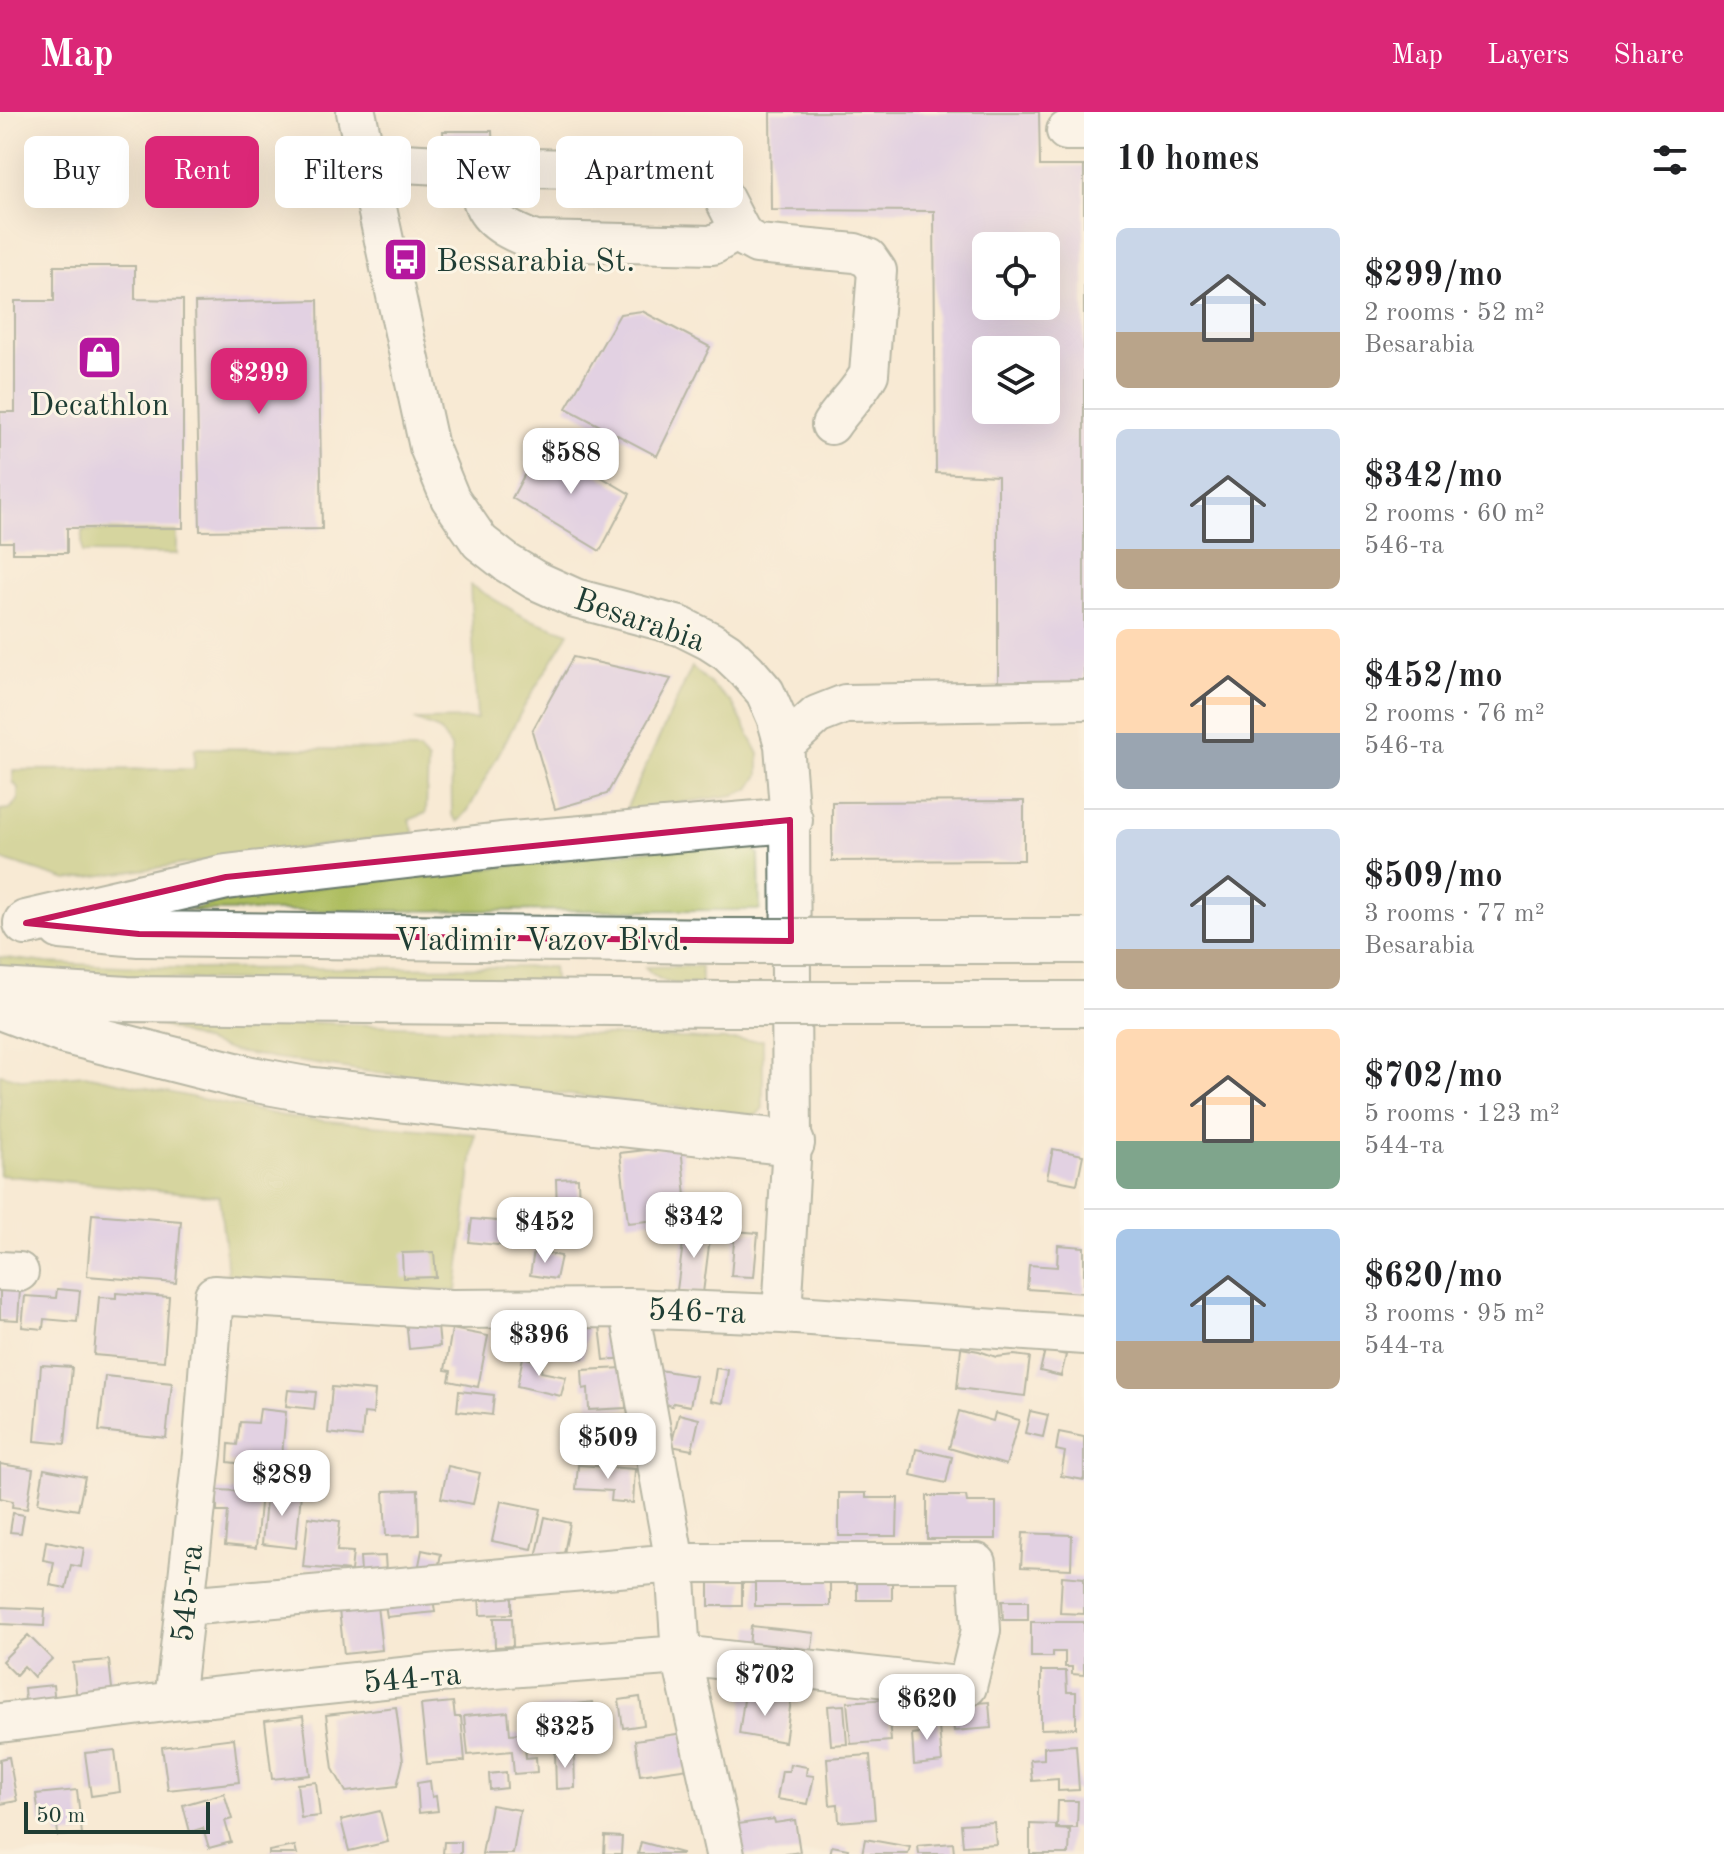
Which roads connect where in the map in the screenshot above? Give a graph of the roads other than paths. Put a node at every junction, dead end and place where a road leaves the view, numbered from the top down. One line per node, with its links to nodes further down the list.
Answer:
1 (356, 112): 2 (street, Besarabia)
2 (361, 136)
3 (540, 168): 6 (street)
4 (376, 208): 9 (street, Besarabia)
5 (486, 208): 6 (street)
6 (740, 230): 7 (street)
7 (831, 425)
8 (1084, 700): 9 (street)
9 (784, 745): 10 (street, Besarabia)
10 (790, 820): 11 (main road); 16 (street, Besarabia)
11 (13, 922): 12 (main road, Vladimir Vazov Blvd., bridge)
12 (1084, 941)
13 (0, 991): 14 (main road, Vladimir Vazov Blvd., bridge)
14 (1084, 1004)
15 (0, 1007): 16 (main road)
16 (792, 1143): 19 (street, Besarabia)
17 (214, 1295): 18 (street, 546-та); 22 (street, 545-та)
18 (629, 1308): 19 (street, 546-та); 21 (street)
19 (782, 1314): 20 (street, 546-та)
20 (1084, 1335)
21 (675, 1563): 22 (street); 23 (street); 23 (street, 544-та)
22 (185, 1606): 24 (street, 545-та)
23 (681, 1655): 24 (street, 544-та); 26 (street)
24 (174, 1701): 25 (street, 544-та)
25 (0, 1723)
26 (725, 1854)

